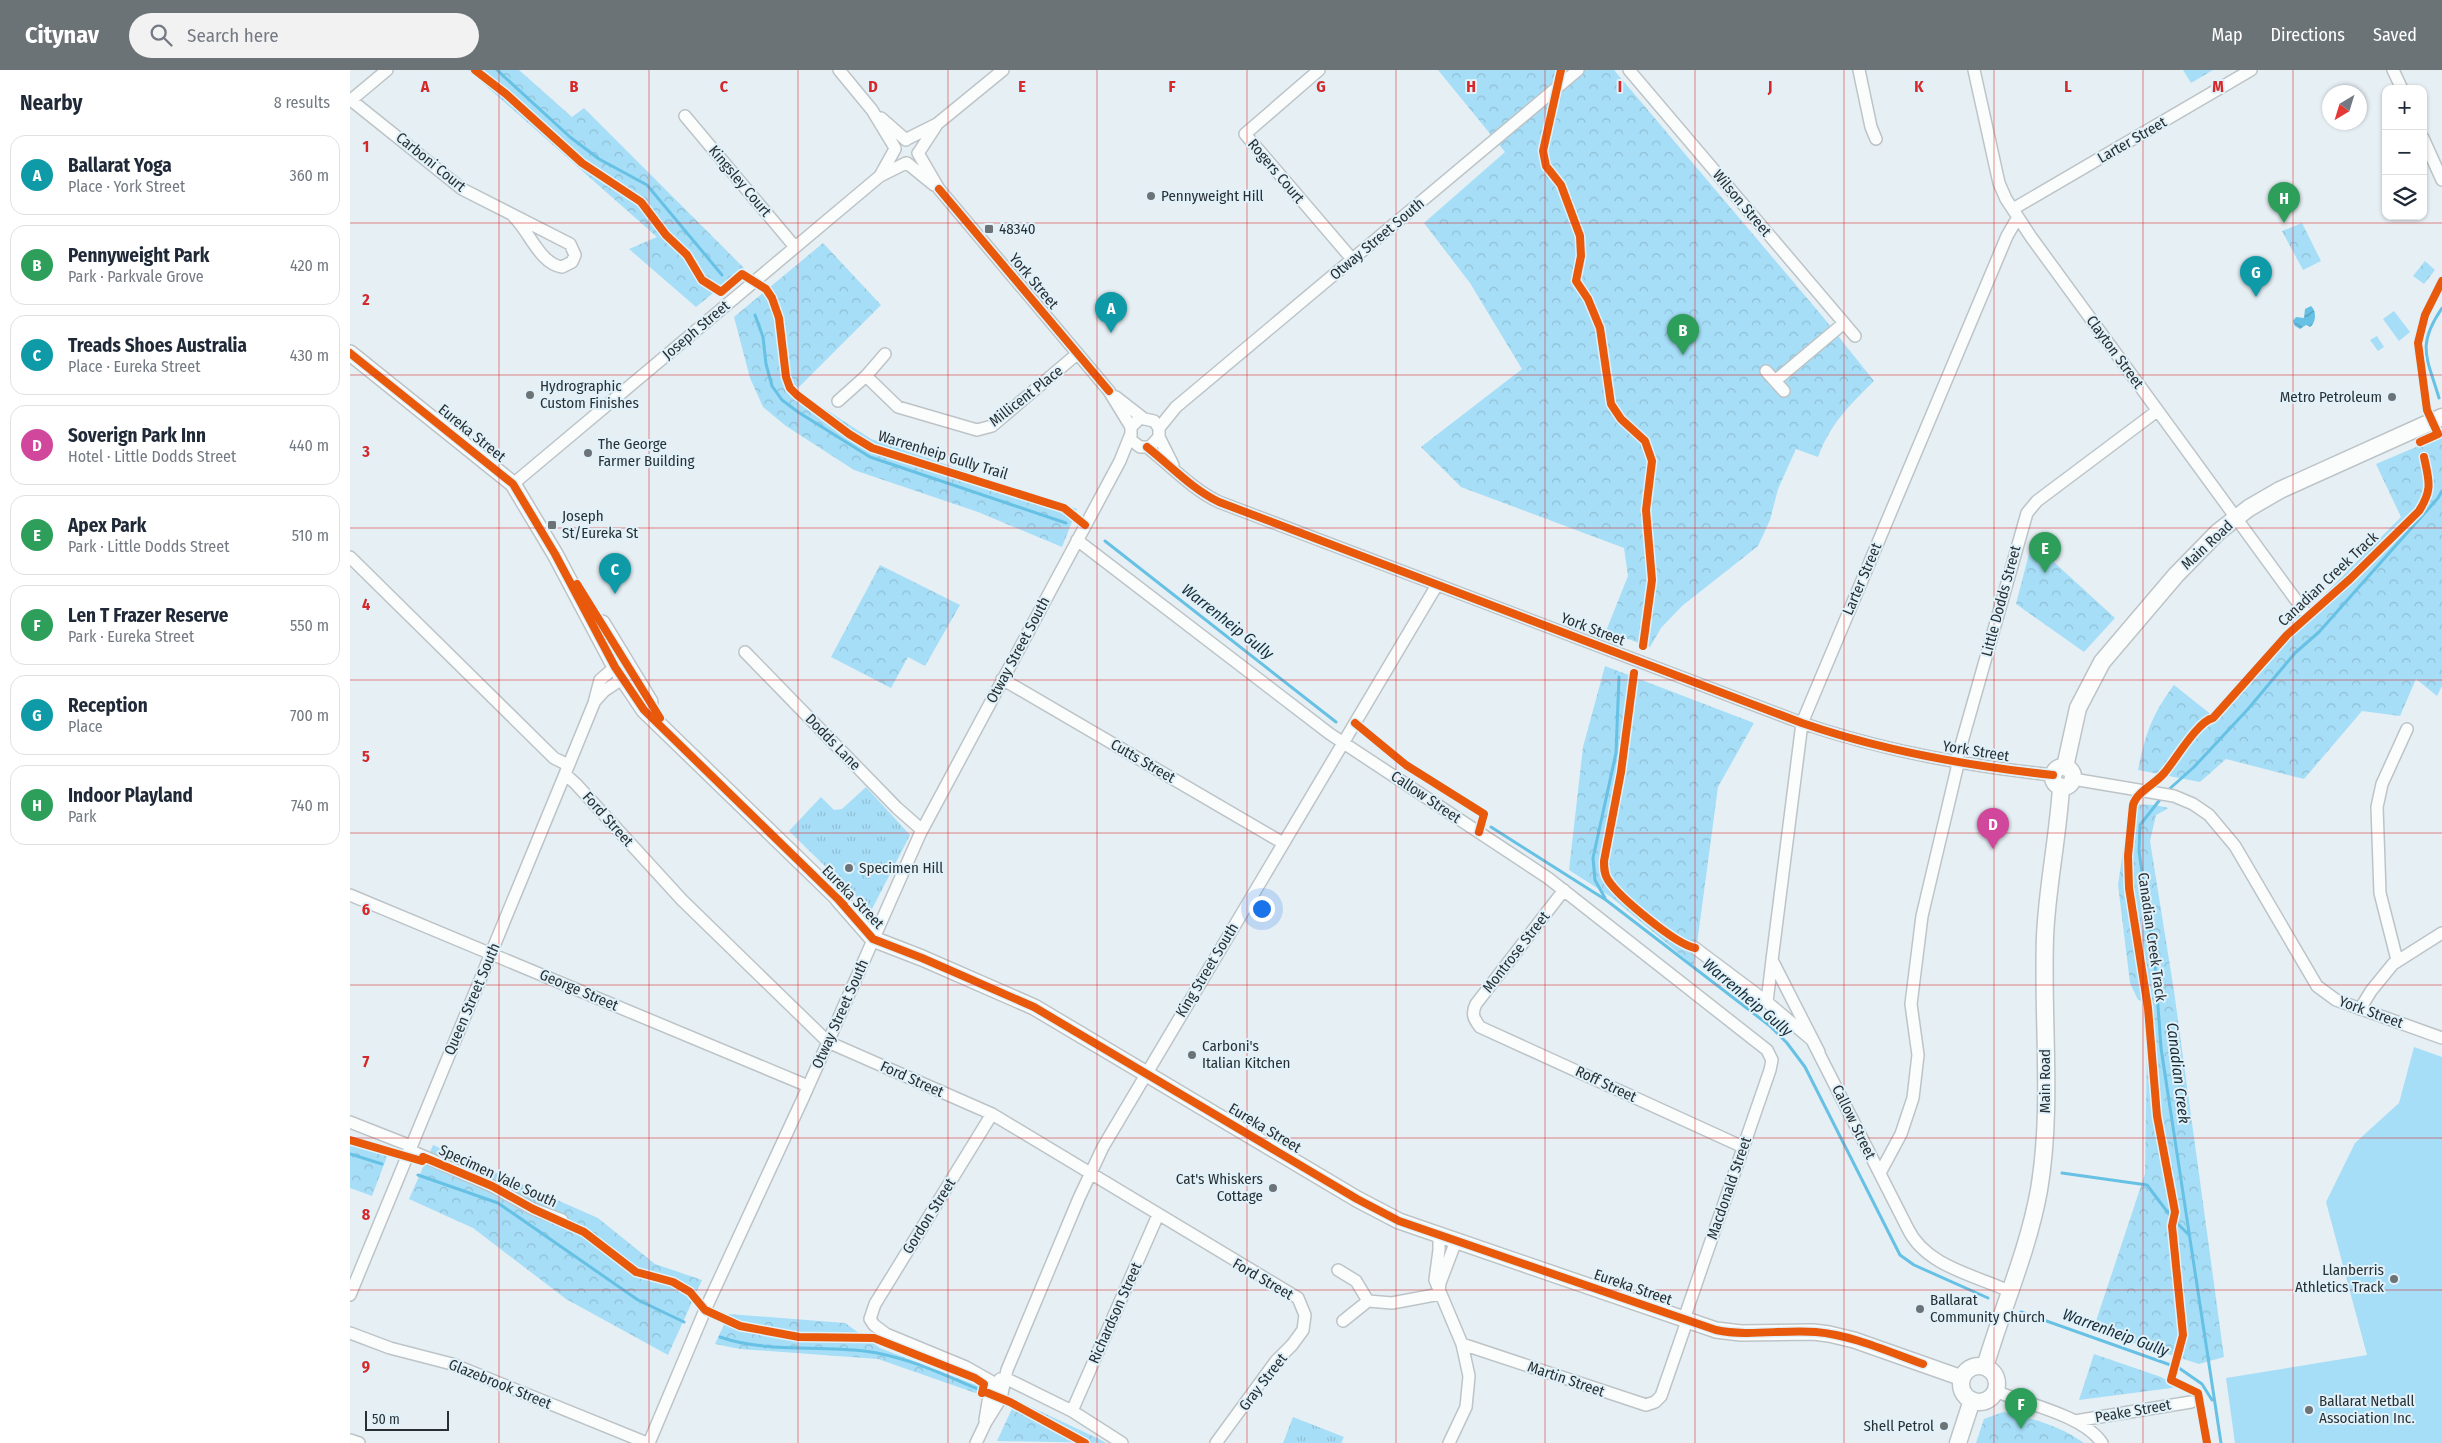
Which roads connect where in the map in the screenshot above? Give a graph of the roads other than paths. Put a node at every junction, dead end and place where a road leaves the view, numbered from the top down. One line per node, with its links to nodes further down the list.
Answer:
1 (387, 70): 12 (street)
2 (839, 70): 13 (street)
3 (1003, 70): 15 (street)
4 (1320, 70): 28 (street, Rogers Court)
5 (1578, 70): 28 (street, Otway Street South)
6 (1629, 70): 29 (street, Wilson Street)
7 (1859, 70): 17 (street)
8 (1974, 70): 25 (street, Clayton Street)
9 (2251, 70): 25 (street, Larter Street)
10 (2393, 70): 11 (street)
11 (2400, 85)
12 (351, 101): 26 (street, Carboni Court)
13 (872, 110): 16 (street); 19 (street)
14 (685, 116): 27 (street, Kingsley Court)
15 (937, 124): 16 (street); 20 (street)
16 (907, 140): 19 (street); 20 (street)
17 (1876, 140)
18 (2427, 147): 23 (street)
19 (895, 148): 21 (street); 22 (street, Joseph Street)
20 (918, 152): 21 (street); 24 (street, York Street)
21 (906, 163): 22 (street, Joseph Street); 24 (street, York Street)
22 (880, 176): 27 (street, Joseph Street)
23 (2442, 180)
24 (939, 189): 33 (street, York Street)
25 (2015, 213): 41 (street, Clayton Street); 58 (street, Larter Street)
26 (514, 217): 26 (street, Carboni Court)
27 (796, 246): 49 (street, Joseph Street)
28 (1352, 260): 40 (street, Otway Street South)
29 (1844, 323): 30 (street, Wilson Street); 36 (street)
30 (1855, 336)
31 (350, 353): 49 (street, Eureka Street)
32 (885, 354): 35 (street)
33 (1078, 354): 35 (street, Millicent Place); 37 (street, York Street)
34 (1766, 371): 36 (street)
35 (866, 376): 39 (street)
36 (1775, 381): 38 (street)
37 (1109, 391): 43 (street, York Street); 44 (street, York Street)
38 (1784, 391)
39 (838, 401)
40 (1176, 407): 43 (street, Otway Street South); 45 (street, Otway Street South)
41 (2157, 411): 50 (street, Clayton Street); 61 (street, Little Dodds Street)
42 (2442, 417): 50 (main road, Main Road)
43 (1146, 418): 44 (street); 45 (street)
44 (1130, 432): 46 (street); 47 (street, Otway Street South)
45 (1159, 433): 46 (street); 48 (street, York Street)
46 (1144, 447): 47 (street, Otway Street South); 48 (street, York Street)
47 (1120, 460): 51 (street, Otway Street South)
48 (1175, 468): 53 (street, York Street)
49 (513, 484): 56 (street, Eureka Street)
50 (2235, 518): 54 (street, Clayton Street); 63 (main road, Main Road)
51 (1077, 540): 57 (street, Otway Street South); 60 (street, Callow Street)
52 (350, 557): 62 (street, Ford Street)
53 (1437, 585): 58 (street, York Street); 60 (street, King Street South)
54 (2304, 611)
55 (745, 652): 64 (street, Dodds Lane)
56 (621, 669): 62 (street, Queen Street South); 69 (street, Eureka Street)
57 (1002, 679): 64 (street, Otway Street South); 65 (street, Cutts Street)
58 (1802, 723): 61 (street, York Street); 72 (street, Larter Street)
59 (2407, 729): 73 (street)
60 (1343, 743): 65 (street, King Street South); 66 (street, Callow Street)
61 (1957, 763): 63 (street, York Street); 87 (street, Little Dodds Street)
62 (567, 770): 71 (street, Queen Street South); 78 (street, Ford Street)
63 (2063, 777): 75 (street, York Street); 94 (main road, Main Road)
64 (922, 830): 69 (street, Otway Street South)
65 (1283, 843): 81 (street, King Street South)
66 (1564, 890): 76 (street, Montrose Street); 80 (street, Callow Street)
67 (350, 896): 71 (street, George Street)
68 (2442, 933): 73 (street)
69 (875, 936): 78 (street, Otway Street South); 81 (street, Eureka Street)
70 (1695, 948): 74 (street, Callow Street)
71 (491, 953): 82 (street, George Street); 86 (street, Queen Street South)
72 (1772, 960): 74 (street, Larter Street); 79 (street)
73 (2397, 960): 75 (street)
74 (1767, 1002): 79 (street, Callow Street)
75 (2360, 1009): 77 (street, York Street)
76 (1473, 1017): 85 (street, Roff Street)
77 (2442, 1038)
78 (828, 1042): 82 (street, Otway Street South); 83 (street, Ford Street)
79 (1819, 1052): 87 (street, Callow Street)
80 (1771, 1057): 85 (street, Macdonald Street)
81 (1146, 1073): 88 (street, King Street South); 91 (street, Eureka Street)
82 (808, 1086): 114 (street, Otway Street South)
83 (992, 1114): 88 (street, Ford Street); 104 (street, Gordon Street)
84 (350, 1122): 86 (street, Specimen Vale South)
85 (1743, 1147): 99 (street, Macdonald Street)
86 (410, 1148): 90 (street, Specimen Vale South); 96 (street, Queen Street South)
87 (1880, 1173): 94 (street, Callow Street)
88 (1089, 1174): 89 (street, Ford Street); 104 (street, King Street South)
89 (1158, 1215): 98 (street, Ford Street); 110 (street, Richardson Street)
90 (562, 1220)
91 (1439, 1235): 92 (street, Eureka Street); 95 (street)
92 (1456, 1240): 95 (street); 99 (street, Eureka Street)
93 (1338, 1270): 97 (street)
94 (2009, 1291): 103 (main road, Main Road)
95 (1440, 1294): 97 (street); 102 (street)
96 (350, 1295)
97 (1368, 1301): 100 (street)
98 (1306, 1318): 117 (street, Gray Street)
99 (1686, 1320): 105 (street, Eureka Street); 106 (street, Macdonald Street)
100 (1343, 1321)
101 (350, 1333): 114 (street, Glazebrook Street)
102 (1462, 1344): 106 (street, Martin Street); 118 (street)
103 (1985, 1367): 105 (main road); 107 (main road)
104 (1002, 1377): 110 (street); 115 (street, King Street South)
105 (1962, 1378): 108 (main road)
106 (1663, 1390)
107 (1995, 1391): 108 (main road); 111 (street)
108 (1972, 1400): 119 (main road)
109 (2191, 1402): 111 (street, Peake Street)
110 (1072, 1412): 116 (street)
111 (2076, 1421): 120 (street)
112 (350, 1440): 113 (street)
113 (359, 1443)
114 (648, 1443)
115 (976, 1443)
116 (1122, 1443)
117 (1216, 1443)
118 (1449, 1443)
119 (1958, 1443)
120 (2102, 1443)

